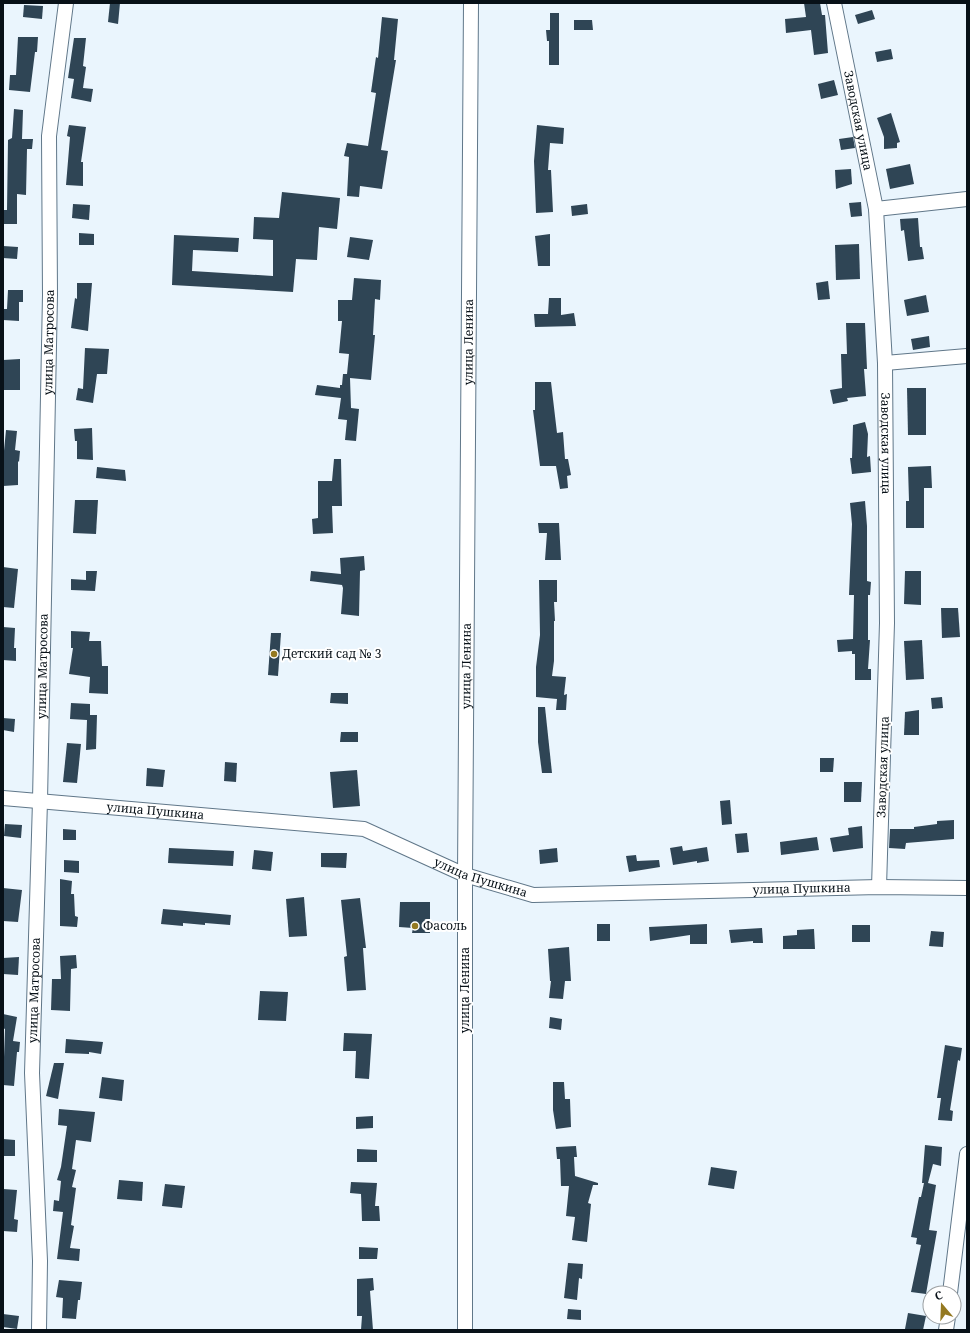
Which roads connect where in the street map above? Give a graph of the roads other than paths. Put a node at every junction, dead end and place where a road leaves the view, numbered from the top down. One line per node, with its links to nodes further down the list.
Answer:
1 (66, 3): 9 (street, улица Матросова)
2 (471, 3): 10 (street, улица Ленина)
3 (834, 3): 5 (street, Заводская улица)
4 (967, 199): 5 (street)
5 (876, 209): 7 (street, Заводская улица)
6 (967, 356): 7 (street)
7 (885, 363): 11 (street, Заводская улица)
8 (3, 798): 9 (street, улица Пушкина)
9 (40, 801): 10 (street, улица Пушкина); 15 (street, улица Матросова)
10 (465, 875): 11 (street, улица Пушкина); 16 (street, улица Ленина)
11 (879, 887): 12 (street, улица Пушкина)
12 (967, 888)
13 (967, 1154): 14 (street)
14 (951, 1285)
15 (39, 1330)
16 (465, 1330)

